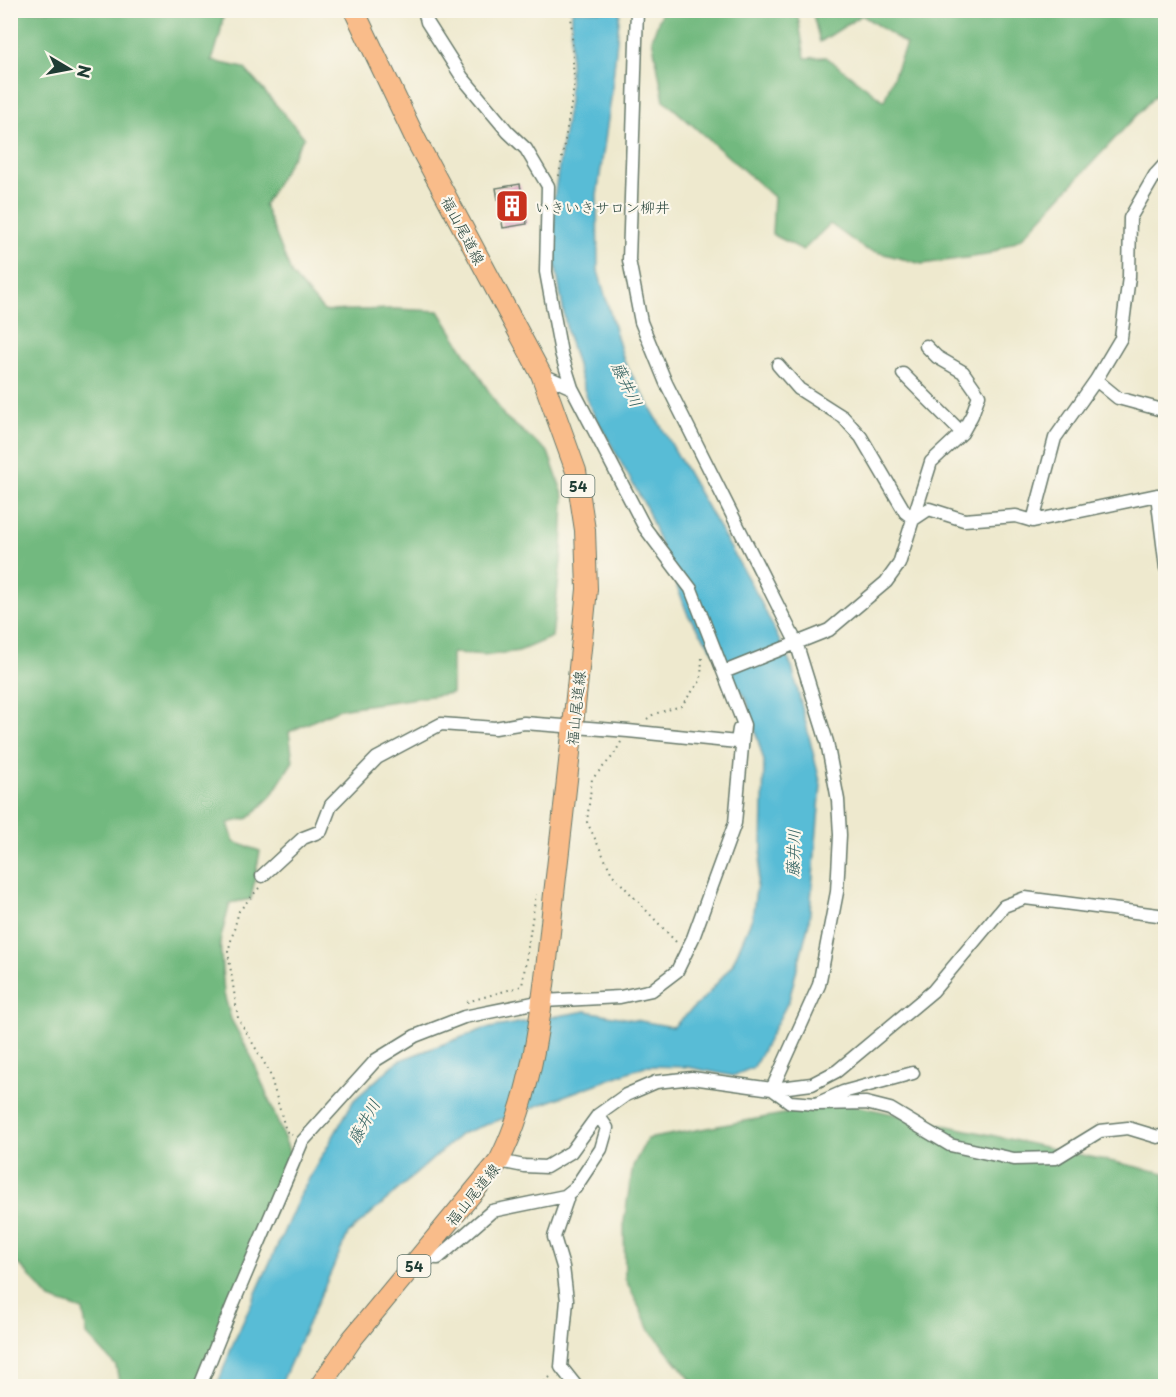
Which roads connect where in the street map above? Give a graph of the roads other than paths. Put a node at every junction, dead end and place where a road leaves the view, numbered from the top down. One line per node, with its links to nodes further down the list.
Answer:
1 (354, 10): 7 (main road, 福山尾道線 / 54)
2 (424, 10): 10 (street)
3 (637, 10): 17 (street)
4 (1166, 163): 9 (street)
5 (926, 346): 12 (street)
6 (778, 365): 14 (street)
7 (541, 374): 10 (street); 20 (main road, 福山尾道線 / 54)
8 (903, 374): 12 (street)
9 (1096, 380): 11 (street); 15 (street)
10 (572, 388): 18 (street)
11 (1166, 411)
12 (962, 433): 14 (street)
13 (1161, 495): 15 (street); 16 (street)
14 (914, 519): 15 (street); 17 (street)
15 (1033, 522)
16 (1166, 568)
17 (796, 642): 18 (street); 25 (street)
18 (724, 672): 19 (street)
19 (744, 725): 20 (street); 23 (street)
20 (573, 726): 21 (street); 23 (main road, 福山尾道線 / 54)
21 (262, 876)
22 (1166, 918): 25 (street)
23 (542, 1006): 29 (main road, 福山尾道線 / 54); 32 (street)
24 (913, 1073): 26 (street)
25 (772, 1089): 26 (street); 27 (street)
26 (816, 1104): 28 (street)
27 (598, 1115): 29 (street); 30 (street)
28 (1166, 1134)
29 (504, 1152): 31 (main road, 福山尾道線 / 54)
30 (565, 1196): 31 (street); 34 (street)
31 (421, 1257): 33 (main road, 福山尾道線 / 54)
32 (200, 1386)
33 (320, 1386)
34 (576, 1386)

